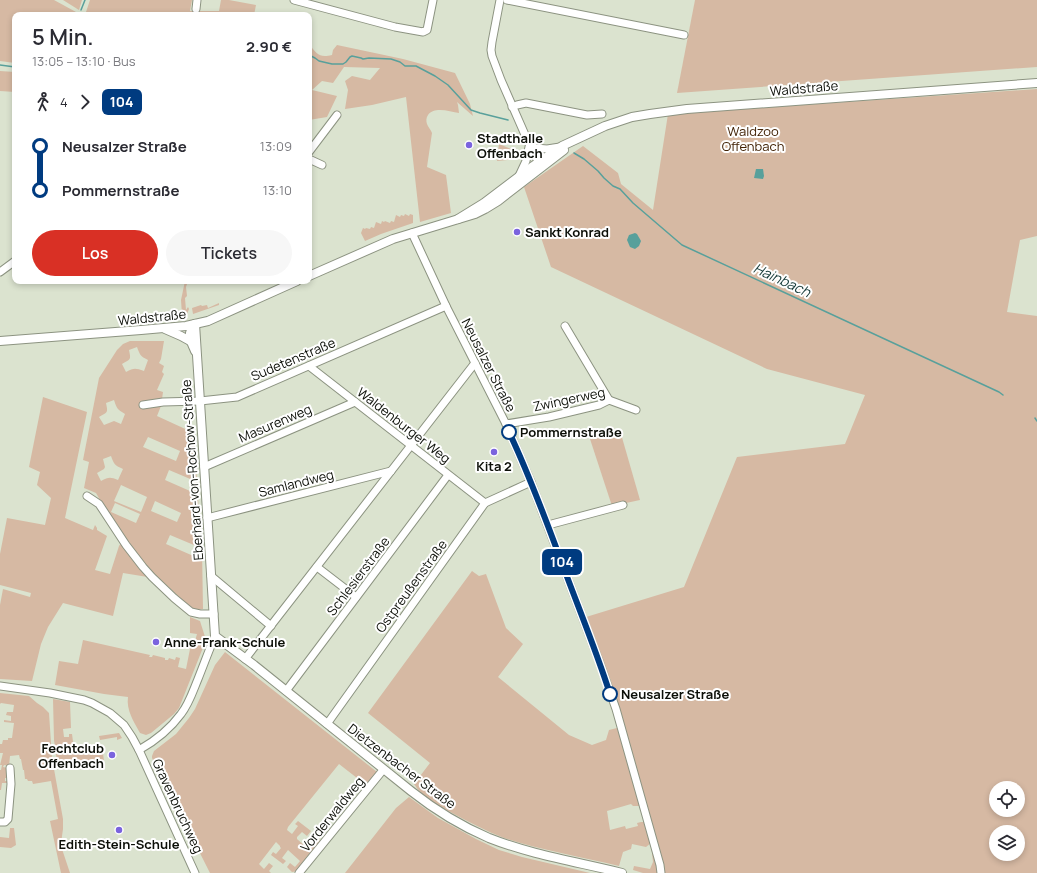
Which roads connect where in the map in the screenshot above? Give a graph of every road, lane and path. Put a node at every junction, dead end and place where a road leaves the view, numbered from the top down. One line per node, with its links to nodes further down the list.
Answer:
1 (197, 0): 6 (street)
2 (294, 0): 3 (street)
3 (434, 0)
4 (500, 0): 9 (street)
5 (507, 0): 7 (street)
6 (196, 9)
7 (684, 35)
8 (1037, 83): 12 (main road, Waldstraße)
9 (512, 107): 10 (street); 13 (street)
10 (602, 114)
11 (337, 115): 15 (street)
12 (578, 140): 14 (main road, Waldstraße); 18 (main road, Waldstraße)
13 (528, 142): 16 (street); 18 (street); 20 (street)
14 (562, 146): 16 (street); 18 (main road, Waldstraße)
15 (312, 148)
16 (536, 148): 18 (street)
17 (312, 161): 19 (street)
18 (544, 162): 20 (main road, Waldstraße); 21 (main road, Waldstraße)
19 (322, 166)
20 (518, 177): 21 (main road, Waldstraße)
21 (458, 219): 22 (main road, Waldstraße)
22 (412, 233): 25 (main road, Waldstraße); 27 (street, Neusalzer Straße)
23 (12, 263): 24 (street)
24 (0, 272)
25 (312, 275)
26 (281, 284): 28 (main road, Waldstraße)
27 (446, 306): 34 (street, Neusalzer Straße); 35 (street, Sudetenstraße)
28 (195, 324): 30 (main road, Waldstraße); 32 (main road); 33 (main road, Eberhard-von-Rochow-Straße)
29 (565, 326): 36 (street)
30 (162, 328): 31 (main road, Waldstraße); 32 (main road)
31 (0, 341)
32 (190, 341): 33 (main road)
33 (197, 355): 37 (main road, Eberhard-von-Rochow-Straße)
34 (474, 363): 41 (street, Neusalzer Straße); 42 (street)
35 (309, 366): 37 (street, Sudetenstraße); 38 (street, Waldenburger Weg)
36 (609, 400): 40 (street, Zwingerweg); 41 (street, Zwingerweg)
37 (200, 401): 39 (street, Sudetenstraße); 43 (main road, Eberhard-von-Rochow-Straße)
38 (355, 402): 42 (street, Waldenburger Weg); 43 (street, Masurenweg)
39 (143, 405)
40 (636, 410)
41 (506, 424): 46 (street, Neusalzer Straße)
42 (411, 446): 44 (street); 45 (street, Waldenburger Weg)
43 (204, 467): 50 (main road, Eberhard-von-Rochow-Straße)
44 (391, 471): 50 (street, Samlandweg); 52 (street)
45 (448, 474): 48 (street, Waldenburger Weg); 54 (street, Schlesierstraße)
46 (531, 482): 48 (street, Ostpreußenstraße); 51 (street, Neusalzer Straße)
47 (87, 496): 55 (street)
48 (485, 503): 61 (street, Ostpreußenstraße)
49 (623, 505): 51 (street)
50 (207, 518): 53 (main road, Eberhard-von-Rochow-Straße)
51 (548, 525): 69 (street, Neusalzer Straße)
52 (317, 567): 54 (street); 56 (street)
53 (211, 576): 55 (main road, Eberhard-von-Rochow-Straße); 56 (street)
54 (356, 597): 60 (street, Schlesierstraße)
55 (214, 614): 57 (main road, Eberhard-von-Rochow-Straße)
56 (271, 626): 58 (street)
57 (215, 636): 58 (main road, Dietzenbacher Straße); 62 (street, Eberhard-von-Rochow-Straße)
58 (245, 659): 60 (main road, Dietzenbacher Straße)
59 (0, 686): 62 (street, Gravenbruchweg)
60 (286, 691): 61 (main road, Dietzenbacher Straße)
61 (327, 724): 64 (main road, Dietzenbacher Straße)
62 (139, 750): 66 (street, Gravenbruchweg)
63 (10, 768): 65 (street)
64 (383, 770): 67 (street, Vorderwaldweg); 68 (main road, Dietzenbacher Straße)
65 (0, 822)
66 (195, 873)
67 (299, 873)
68 (622, 873)
69 (661, 873)

